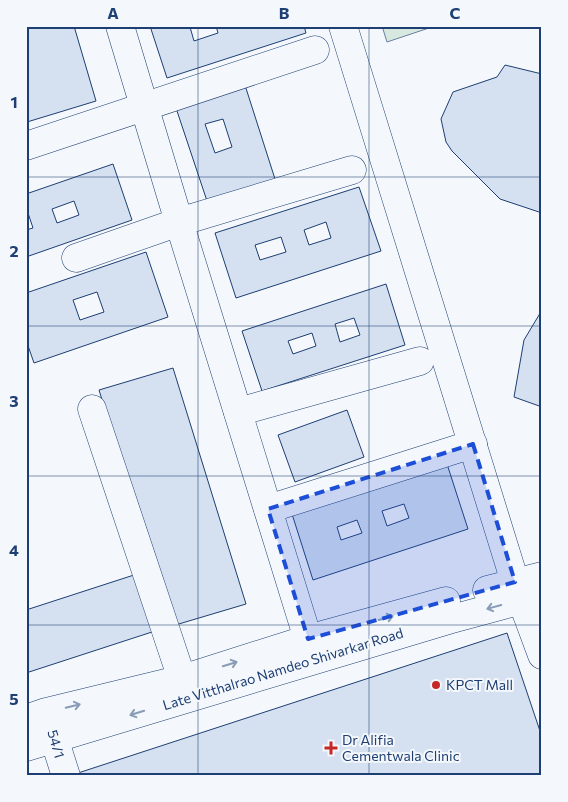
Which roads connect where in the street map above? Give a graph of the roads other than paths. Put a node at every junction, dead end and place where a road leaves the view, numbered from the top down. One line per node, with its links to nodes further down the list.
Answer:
1 (120, 26): 4 (street)
2 (343, 26): 12 (street)
3 (315, 50): 4 (street)
4 (144, 106): 5 (street); 7 (street)
5 (26, 146)
6 (352, 170): 7 (street)
7 (179, 222): 8 (street); 11 (street)
8 (76, 258)
9 (420, 361): 11 (street)
10 (92, 409): 17 (street)
11 (238, 412): 13 (street)
12 (473, 444): 13 (street); 14 (street)
13 (268, 509): 15 (street)
14 (534, 586): 15 (street, Late Vitthalrao Namdeo Shivarkar Road, one-way to 14); 16 (street); 18 (street, Late Vitthalrao Namdeo Shivarkar Road, one-way to 18)
15 (308, 640): 17 (street, Late Vitthalrao Namdeo Shivarkar Road, one-way to 15)
16 (542, 654)
17 (182, 679): 18 (street, Late Vitthalrao Namdeo Shivarkar Road, one-way to 17)
18 (42, 723): 19 (street, Late Vitthalrao Namdeo Shivarkar Road); 20 (street, 54/1)
19 (26, 747)
20 (66, 776)

